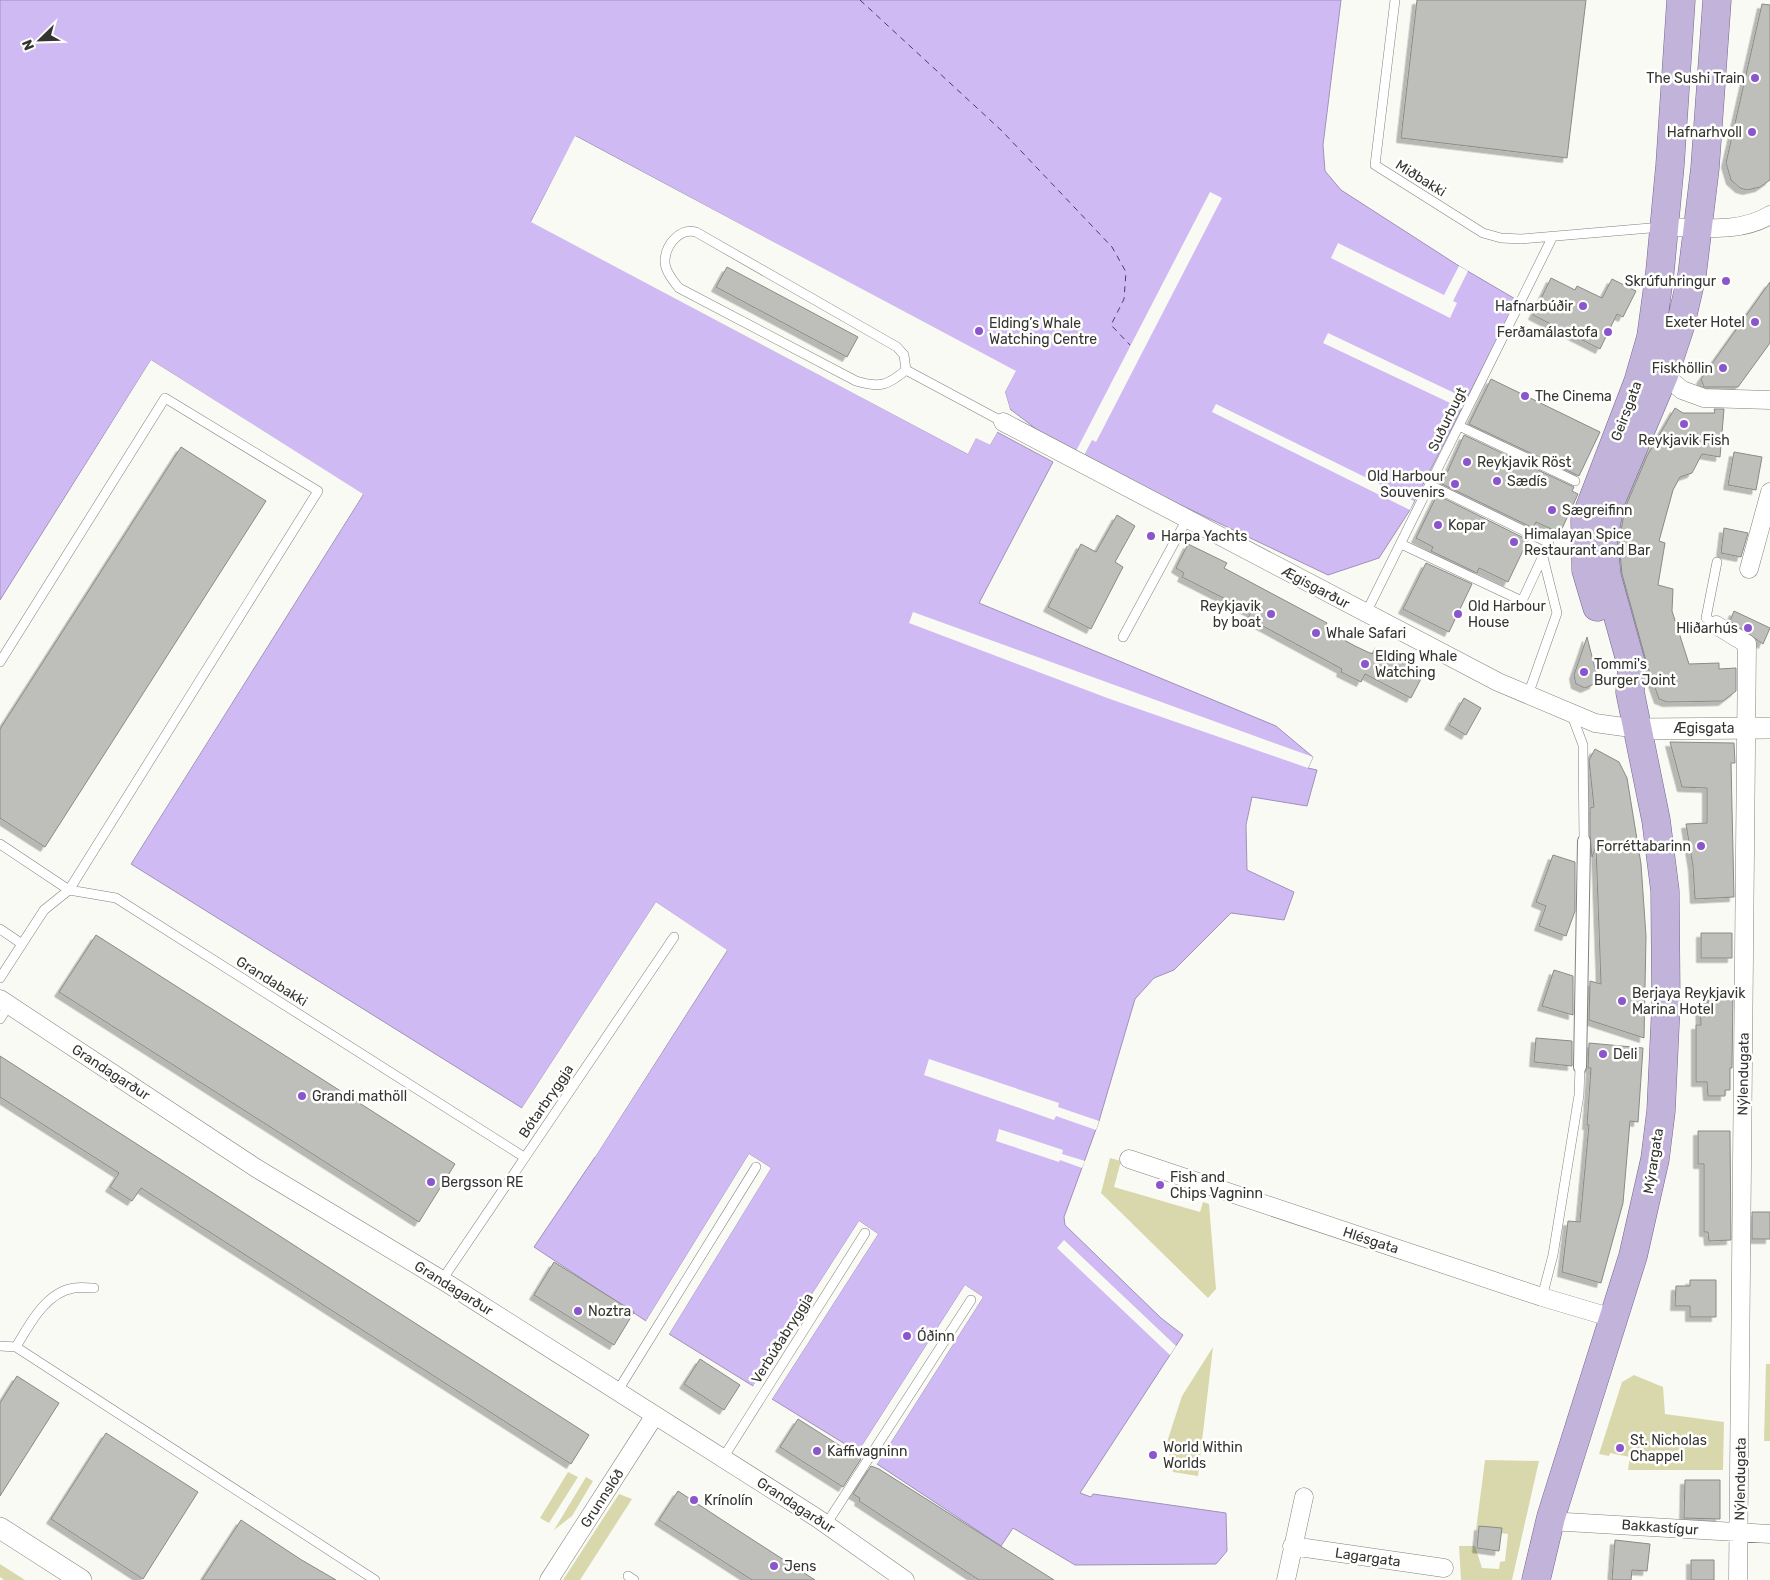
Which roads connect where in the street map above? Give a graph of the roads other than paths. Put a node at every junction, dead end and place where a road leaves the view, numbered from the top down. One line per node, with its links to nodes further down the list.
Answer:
1 (1395, 0): 7 (lane, Miðbakki)
2 (1717, 0): 6 (main road, Geirsgata)
3 (1680, 3): 5 (main road, Geirsgata)
4 (1770, 215): 6 (street)
5 (1664, 227): 6 (street); 7 (lane); 25 (main road, Geirsgata)
6 (1698, 227): 9 (main road, Geirsgata)
7 (1553, 236): 12 (lane, Suðurbugt)
8 (906, 370): 8 (lane); 11 (lane)
9 (1664, 375): 10 (street); 25 (main road, Geirsgata)
10 (1770, 400)
11 (1003, 422): 16 (street, Ægisgarður)
12 (1459, 426): 13 (lane); 14 (lane, Suðurbugt)
13 (1575, 481)
14 (1430, 485): 17 (lane, Suðurbugt); 18 (lane)
15 (1770, 492): 20 (street)
16 (1187, 519): 21 (street, Ægisgarður); 23 (lane)
17 (1400, 544): 18 (lane); 21 (lane, Suðurbugt)
18 (1543, 557): 26 (lane)
19 (1717, 562): 22 (lane, Nýlendugata)
20 (1749, 569)
21 (1366, 613): 26 (street, Ægisgarður)
22 (1716, 625): 28 (street, Nýlendugata)
23 (1123, 637)
24 (0, 662): 33 (lane)
25 (1630, 692): 30 (main road, Geirsgata)
26 (1528, 694): 27 (street, Ægisgarður)
27 (1570, 713): 30 (street, Ægisgarður); 31 (lane)
28 (1746, 728): 29 (street, Ægisgata); 30 (street, Ægisgata); 58 (street, Nýlendugata)
29 (1770, 728)
30 (1638, 729): 48 (main road, Mýrargata)
31 (1584, 841): 39 (street)
32 (0, 844): 33 (lane, Grandabakki)
33 (70, 890): 36 (lane); 40 (lane, Grandabakki)
34 (0, 929): 36 (lane)
35 (674, 937): 40 (lane, Bótarbryggja)
36 (22, 944): 37 (lane)
37 (0, 978)
38 (3, 1008): 44 (street, Grandagarður)
39 (1580, 1067): 46 (lane)
40 (524, 1157): 44 (lane, Bótarbryggja)
41 (1130, 1159): 46 (street, Hlésgata)
42 (756, 1167): 51 (lane)
43 (865, 1233): 53 (lane, Verbúðabryggja)
44 (442, 1280): 51 (street, Grandagarður)
45 (94, 1288): 50 (lane)
46 (1542, 1297): 48 (street, Hlésgata)
47 (971, 1300): 56 (lane)
48 (1613, 1318): 55 (main road, Mýrargata)
49 (0, 1346): 50 (lane)
50 (16, 1347): 63 (lane)
51 (617, 1392): 52 (street, Grandagarður)
52 (655, 1415): 53 (street, Grandagarður); 64 (street, Grunnslóð)
53 (722, 1458): 56 (street, Grandagarður)
54 (1304, 1497): 60 (street)
55 (1549, 1521): 58 (street, Bakkastígur); 67 (main road, Mýrargata)
56 (826, 1524): 65 (street, Grandagarður)
57 (0, 1528): 62 (street)
58 (1739, 1532): 59 (street, Bakkastígur); 68 (street, Nýlendugata)
59 (1770, 1534)
60 (1292, 1546): 61 (street, Lagargata); 66 (street)
61 (1444, 1568)
62 (81, 1580)
63 (375, 1580)
64 (549, 1580)
65 (905, 1580)
66 (1286, 1580)
67 (1536, 1580)
68 (1738, 1580)

